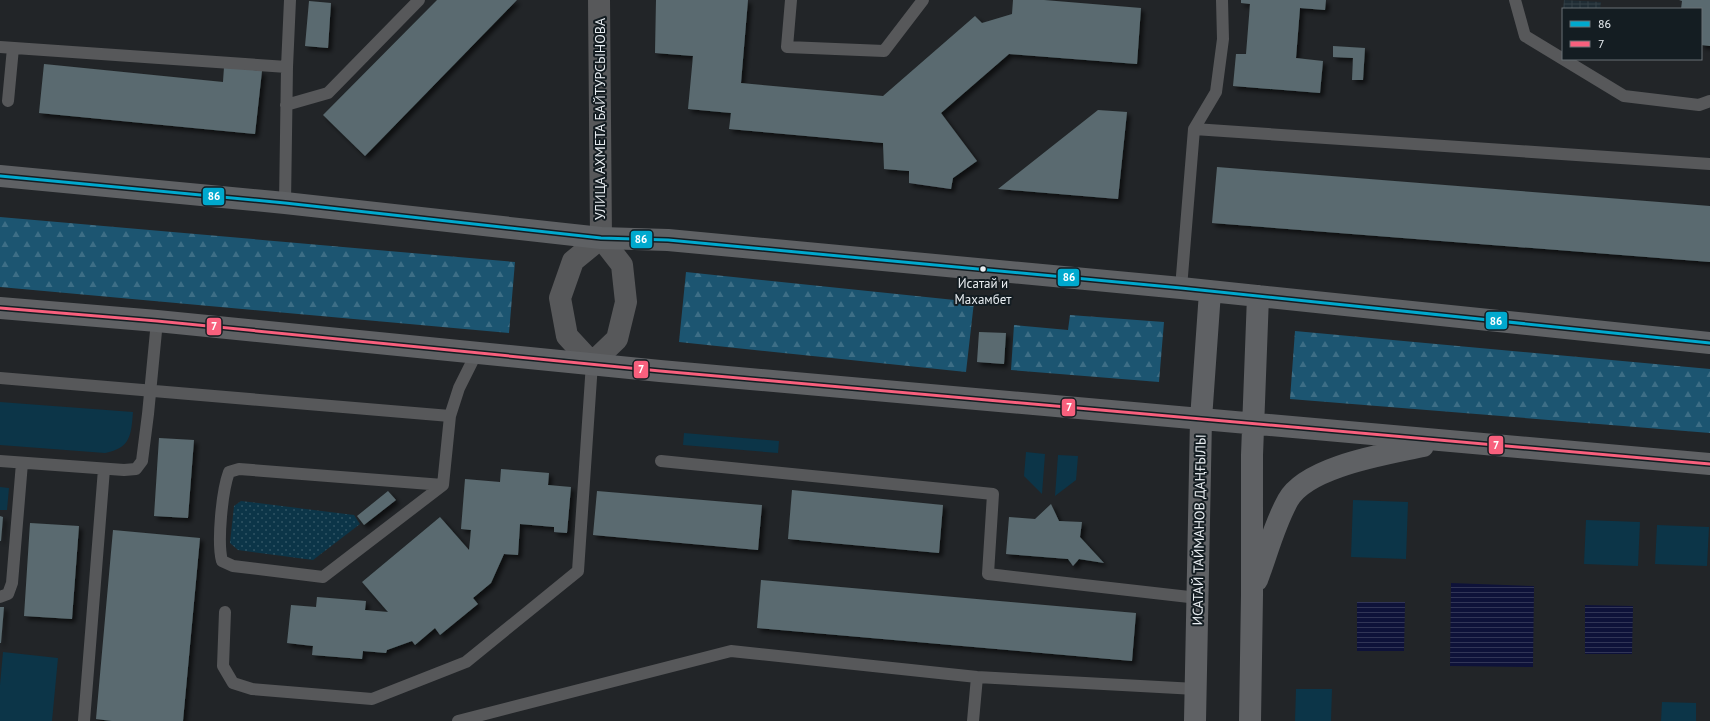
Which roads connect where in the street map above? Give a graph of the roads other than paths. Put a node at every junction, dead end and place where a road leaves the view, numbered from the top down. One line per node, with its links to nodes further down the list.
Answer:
1 (290, 0): 12 (lane)
2 (419, 0): 15 (lane)
3 (599, 0): 20 (street, УЛИЦА АХМЕТА БАЙТУРСЫНОВА)
4 (791, 0): 5 (lane)
5 (923, 0)
6 (1222, 0): 16 (lane)
7 (1515, 0): 10 (lane)
8 (0, 47): 9 (lane)
9 (13, 48): 12 (lane); 13 (lane)
10 (1562, 58)
11 (1565, 60): 14 (lane)
12 (287, 67): 15 (lane)
13 (8, 101)
14 (1710, 101)
15 (286, 105): 19 (lane)
16 (1194, 129): 17 (lane); 21 (lane)
17 (1710, 164)
18 (0, 176): 19 (main road)
19 (285, 203): 20 (main road)
20 (601, 238): 21 (main road); 28 (street); 28 (street)
21 (1181, 288): 22 (main road)
22 (1210, 292): 23 (main road); 32 (main road, ИСАТАЙ ТАЙМАНОВ ДАҢҒЫЛЫ)
23 (1258, 296): 26 (main road); 33 (main road)
24 (0, 308): 25 (main road)
25 (157, 321): 27 (main road); 30 (lane)
26 (1710, 344)
27 (477, 352): 28 (main road); 31 (lane)
28 (592, 363): 32 (main road); 44 (lane)
29 (0, 378): 30 (lane)
30 (150, 392): 31 (lane); 39 (lane)
31 (450, 416): 40 (lane)
32 (1201, 419): 33 (main road); 43 (main road, ИСАТАЙ ТАЙМАНОВ ДАҢҒЫЛЫ)
33 (1253, 424): 34 (main road); 41 (main road)
34 (1444, 441): 38 (main road); 41 (main road)
35 (0, 461): 37 (lane)
36 (661, 462): 43 (lane)
37 (22, 463): 39 (lane); 42 (lane)
38 (1710, 464)
39 (104, 469): 47 (lane)
40 (443, 485): 40 (lane)
41 (1252, 594): 51 (main road)
42 (0, 597)
43 (1198, 598): 46 (main road, ИСАТАЙ ТАЙМАНОВ ДАҢҒЫЛЫ)
44 (225, 612)
45 (977, 677): 46 (lane); 48 (lane); 49 (lane)
46 (1196, 689): 50 (main road, ИСАТАЙ ТАЙМАНОВ ДАҢҒЫЛЫ)
47 (84, 721)
48 (458, 721)
49 (973, 721)
50 (1195, 721)
51 (1250, 721)

